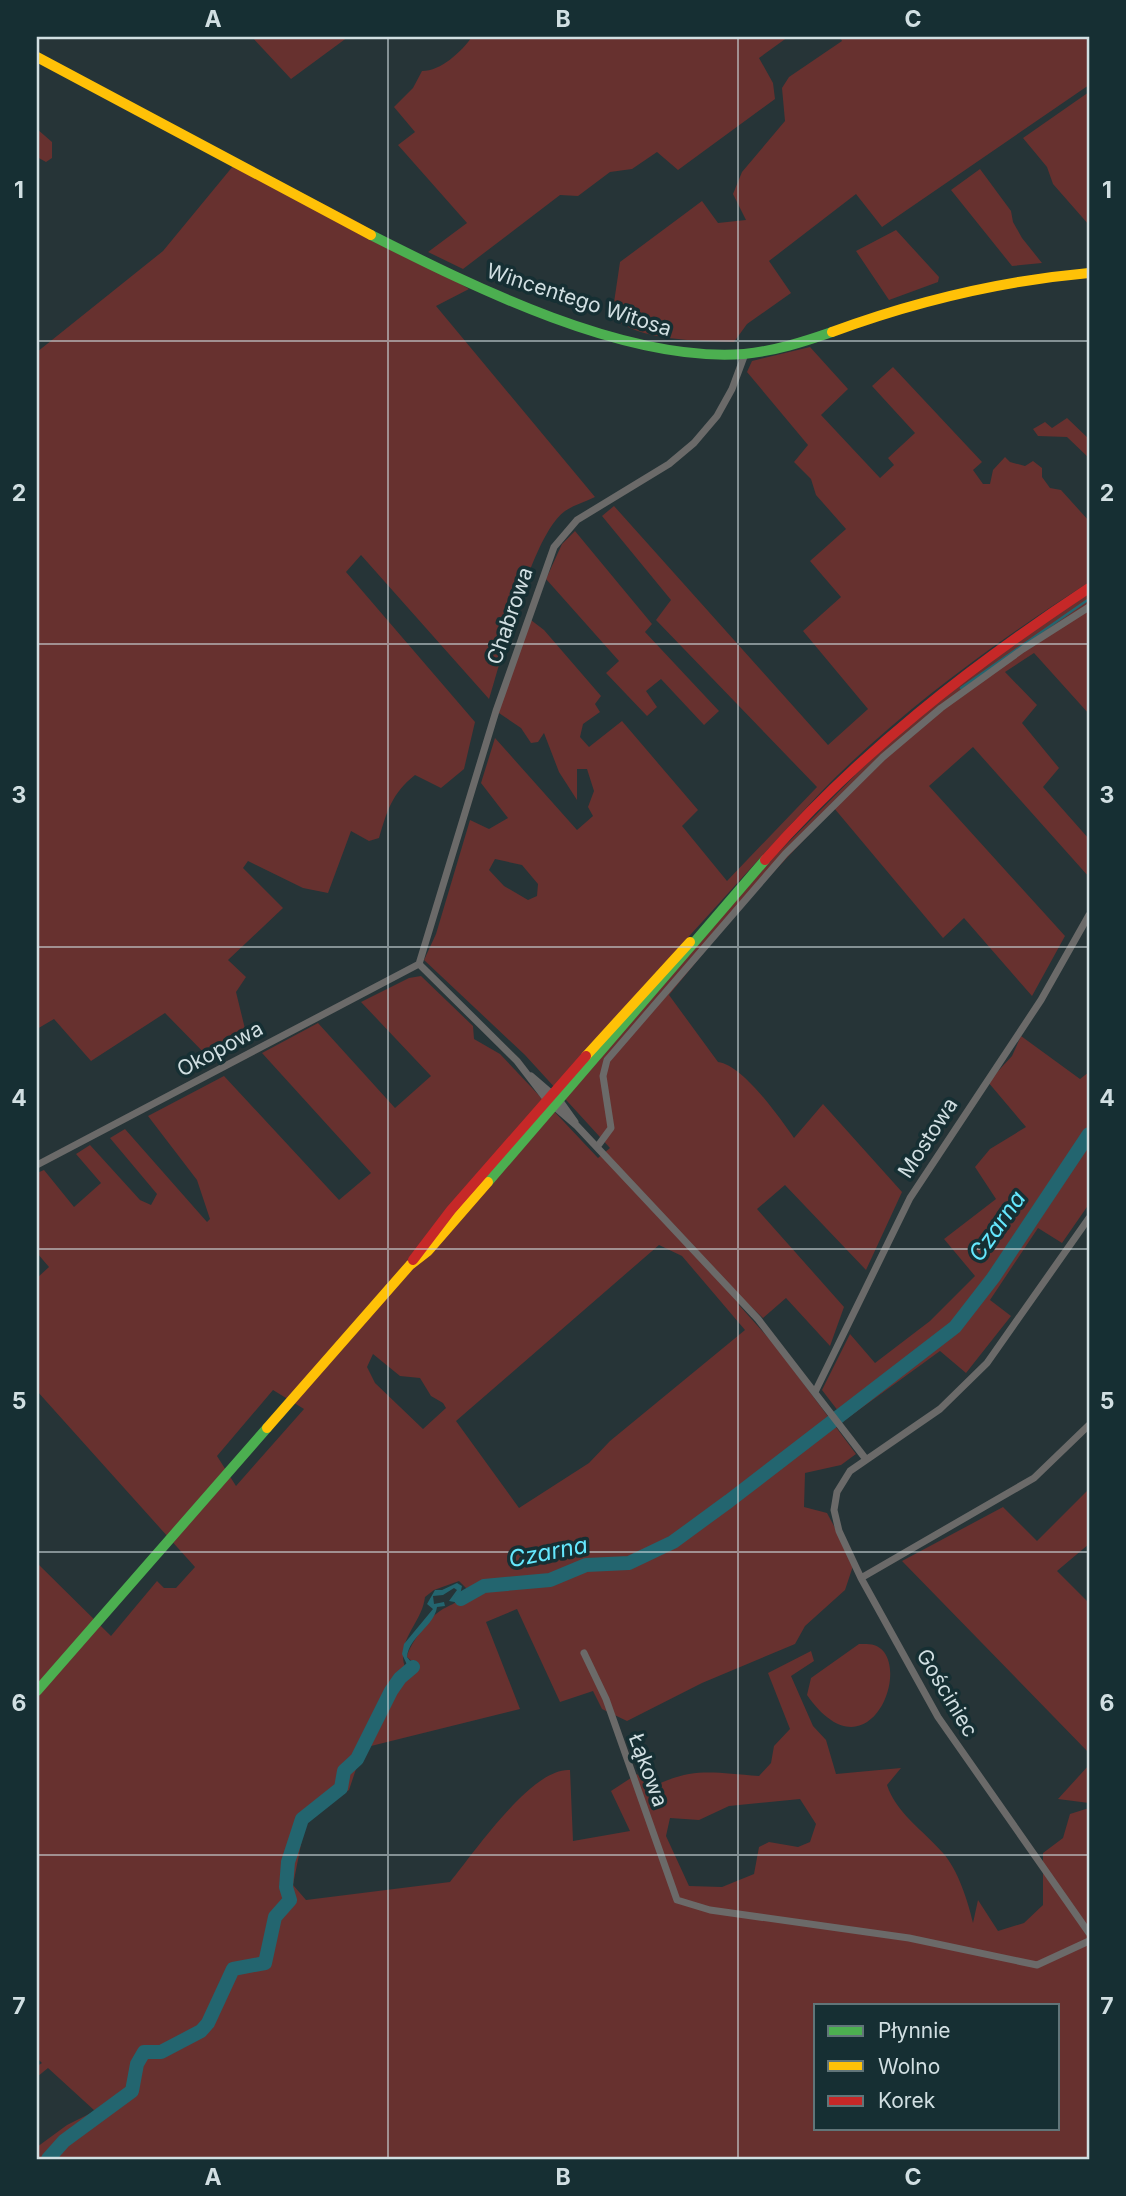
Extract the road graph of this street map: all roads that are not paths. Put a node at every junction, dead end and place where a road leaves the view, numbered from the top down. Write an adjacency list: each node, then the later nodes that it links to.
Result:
1 (37, 57): 3 (main road, Wincentego Witosa)
2 (1089, 272): 3 (main road, Wincentego Witosa)
3 (745, 354): 7 (street, Chabrowa)
4 (1089, 589): 8 (main road)
5 (1089, 607): 9 (street)
6 (1089, 915): 12 (street, Mostowa)
7 (419, 964): 8 (street); 10 (street, Okopowa)
8 (554, 1101): 9 (street); 17 (main road)
9 (597, 1147): 12 (street)
10 (37, 1164)
11 (1089, 1218): 14 (street, Gościniec)
12 (815, 1392): 14 (street)
13 (1089, 1425): 15 (street)
14 (864, 1458): 15 (street, Gościniec)
15 (861, 1578): 18 (street, Gościniec)
16 (584, 1653): 19 (street, Łąkowa)
17 (37, 1691)
18 (1089, 1933)
19 (1089, 1941)

